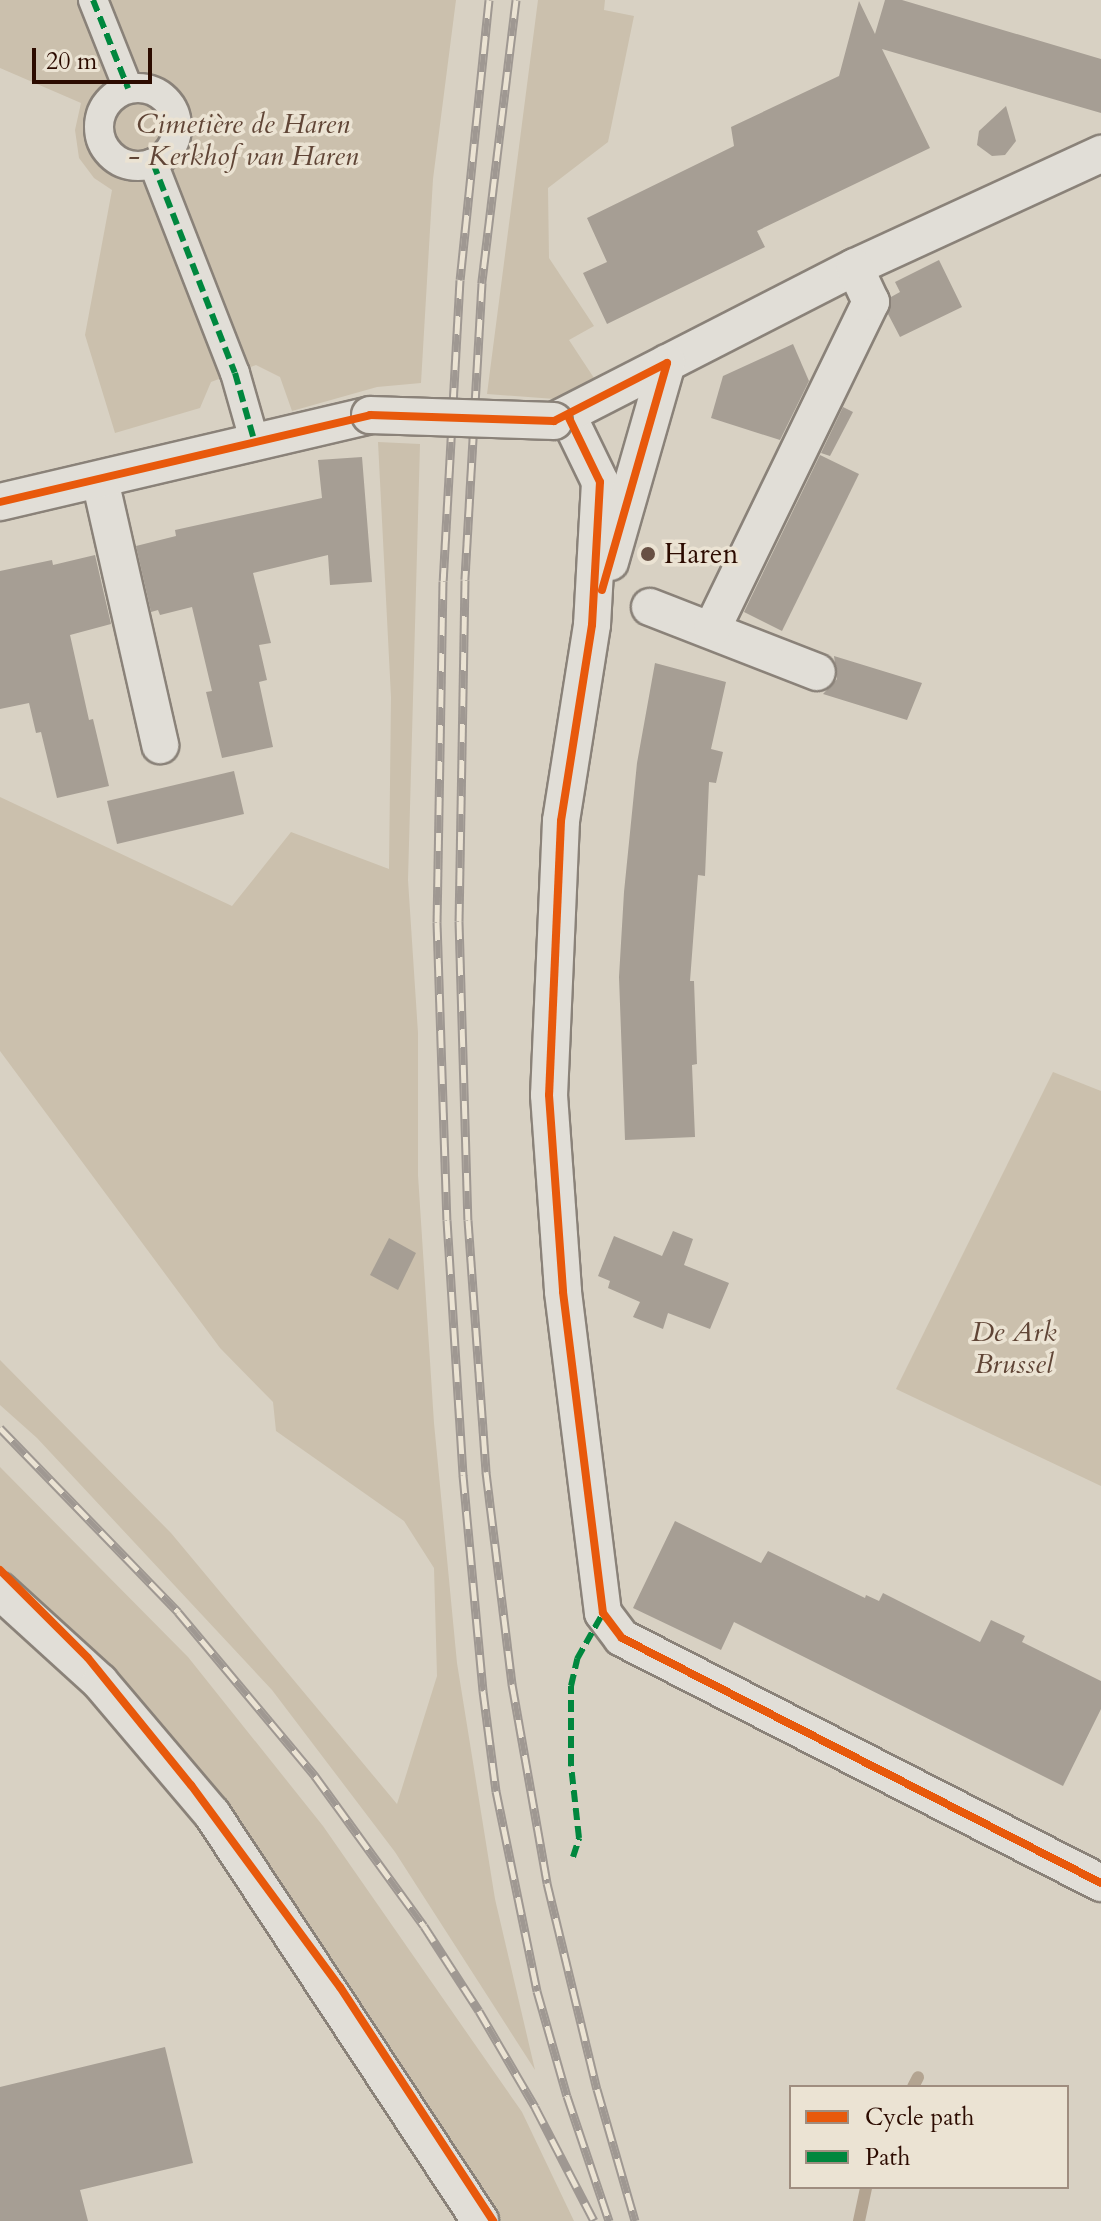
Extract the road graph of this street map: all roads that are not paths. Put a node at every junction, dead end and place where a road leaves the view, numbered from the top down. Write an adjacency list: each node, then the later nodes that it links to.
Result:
1 (93, 0): 2 (street)
2 (128, 88): 4 (street); 4 (street)
3 (1101, 154): 5 (street)
4 (153, 163): 8 (street)
5 (855, 267): 6 (street); 13 (street)
6 (667, 363): 7 (street); 12 (street)
7 (561, 418): 8 (street, bridge); 12 (street)
8 (255, 443): 9 (street)
9 (100, 480): 10 (street); 15 (street)
10 (0, 502)
11 (650, 607): 13 (street)
12 (592, 625): 17 (street)
13 (712, 629): 14 (street)
14 (817, 672)
15 (160, 745)
16 (0, 1591): 18 (street)
17 (1101, 1883)
18 (480, 2221)

